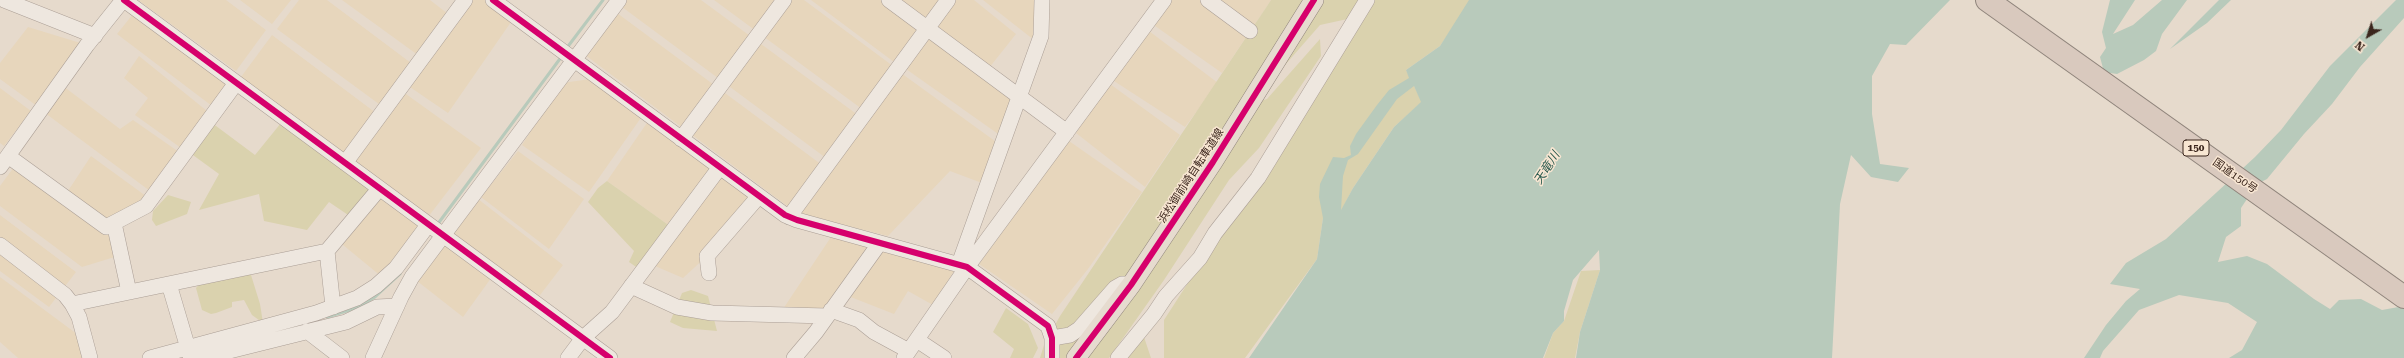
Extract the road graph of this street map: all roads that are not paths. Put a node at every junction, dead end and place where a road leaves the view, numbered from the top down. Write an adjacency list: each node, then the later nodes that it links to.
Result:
1 (4, 0): 17 (street)
2 (123, 0): 17 (street); 19 (street)
3 (465, 0): 24 (street)
4 (494, 0): 18 (street)
5 (619, 0): 18 (street)
6 (784, 0): 22 (street)
7 (889, 0): 15 (street)
8 (948, 0): 15 (street)
9 (1042, 0): 20 (street)
10 (1164, 0): 21 (street)
11 (1208, 0): 16 (street)
12 (1314, 0): 38 (main road, 浜松御前崎自転車道線)
13 (1367, 0): 62 (street)
14 (1987, 0): 41 (highway, 国道150号 / 150)
15 (928, 28): 20 (street); 28 (street)
16 (1250, 31)
17 (95, 36): 23 (street)
18 (573, 60): 22 (street); 31 (street)
19 (236, 83): 24 (street); 29 (street)
20 (1020, 97): 21 (street); 35 (street)
21 (1067, 132): 35 (street)
22 (681, 139): 25 (street)
23 (4, 161): 29 (street)
24 (344, 163): 26 (street)
25 (720, 167): 27 (street); 39 (street)
26 (379, 189): 30 (street); 34 (street)
27 (759, 196): 28 (street); 36 (street)
28 (789, 217): 32 (street)
29 (114, 222): 40 (street)
30 (428, 226): 31 (street); 44 (street)
31 (443, 237): 43 (street); 47 (street)
32 (879, 244): 35 (street); 45 (street)
33 (0, 245): 42 (street)
34 (328, 251): 37 (street); 44 (street)
35 (963, 265): 48 (street); 49 (street)
36 (709, 273)
37 (169, 284): 40 (street); 50 (street)
38 (1132, 284): 48 (street); 61 (main road, 浜松御前崎自転車道線)
39 (631, 286): 45 (street); 47 (street)
40 (129, 292): 42 (street)
41 (2404, 296)
42 (72, 304): 51 (street)
43 (397, 306): 46 (street); 55 (street)
44 (333, 307): 50 (street)
45 (829, 313): 49 (street); 58 (street)
46 (307, 331): 53 (street); 54 (street)
47 (583, 338): 56 (street); 57 (street)
48 (1052, 338): 60 (street)
49 (910, 350): 59 (street)
50 (189, 352): 52 (street)
51 (90, 358)
52 (150, 358)
53 (201, 358)
54 (342, 358)
55 (373, 358)
56 (568, 358)
57 (610, 358)
58 (794, 358)
59 (944, 358)
60 (1052, 358)
61 (1076, 358)
62 (1118, 358)

